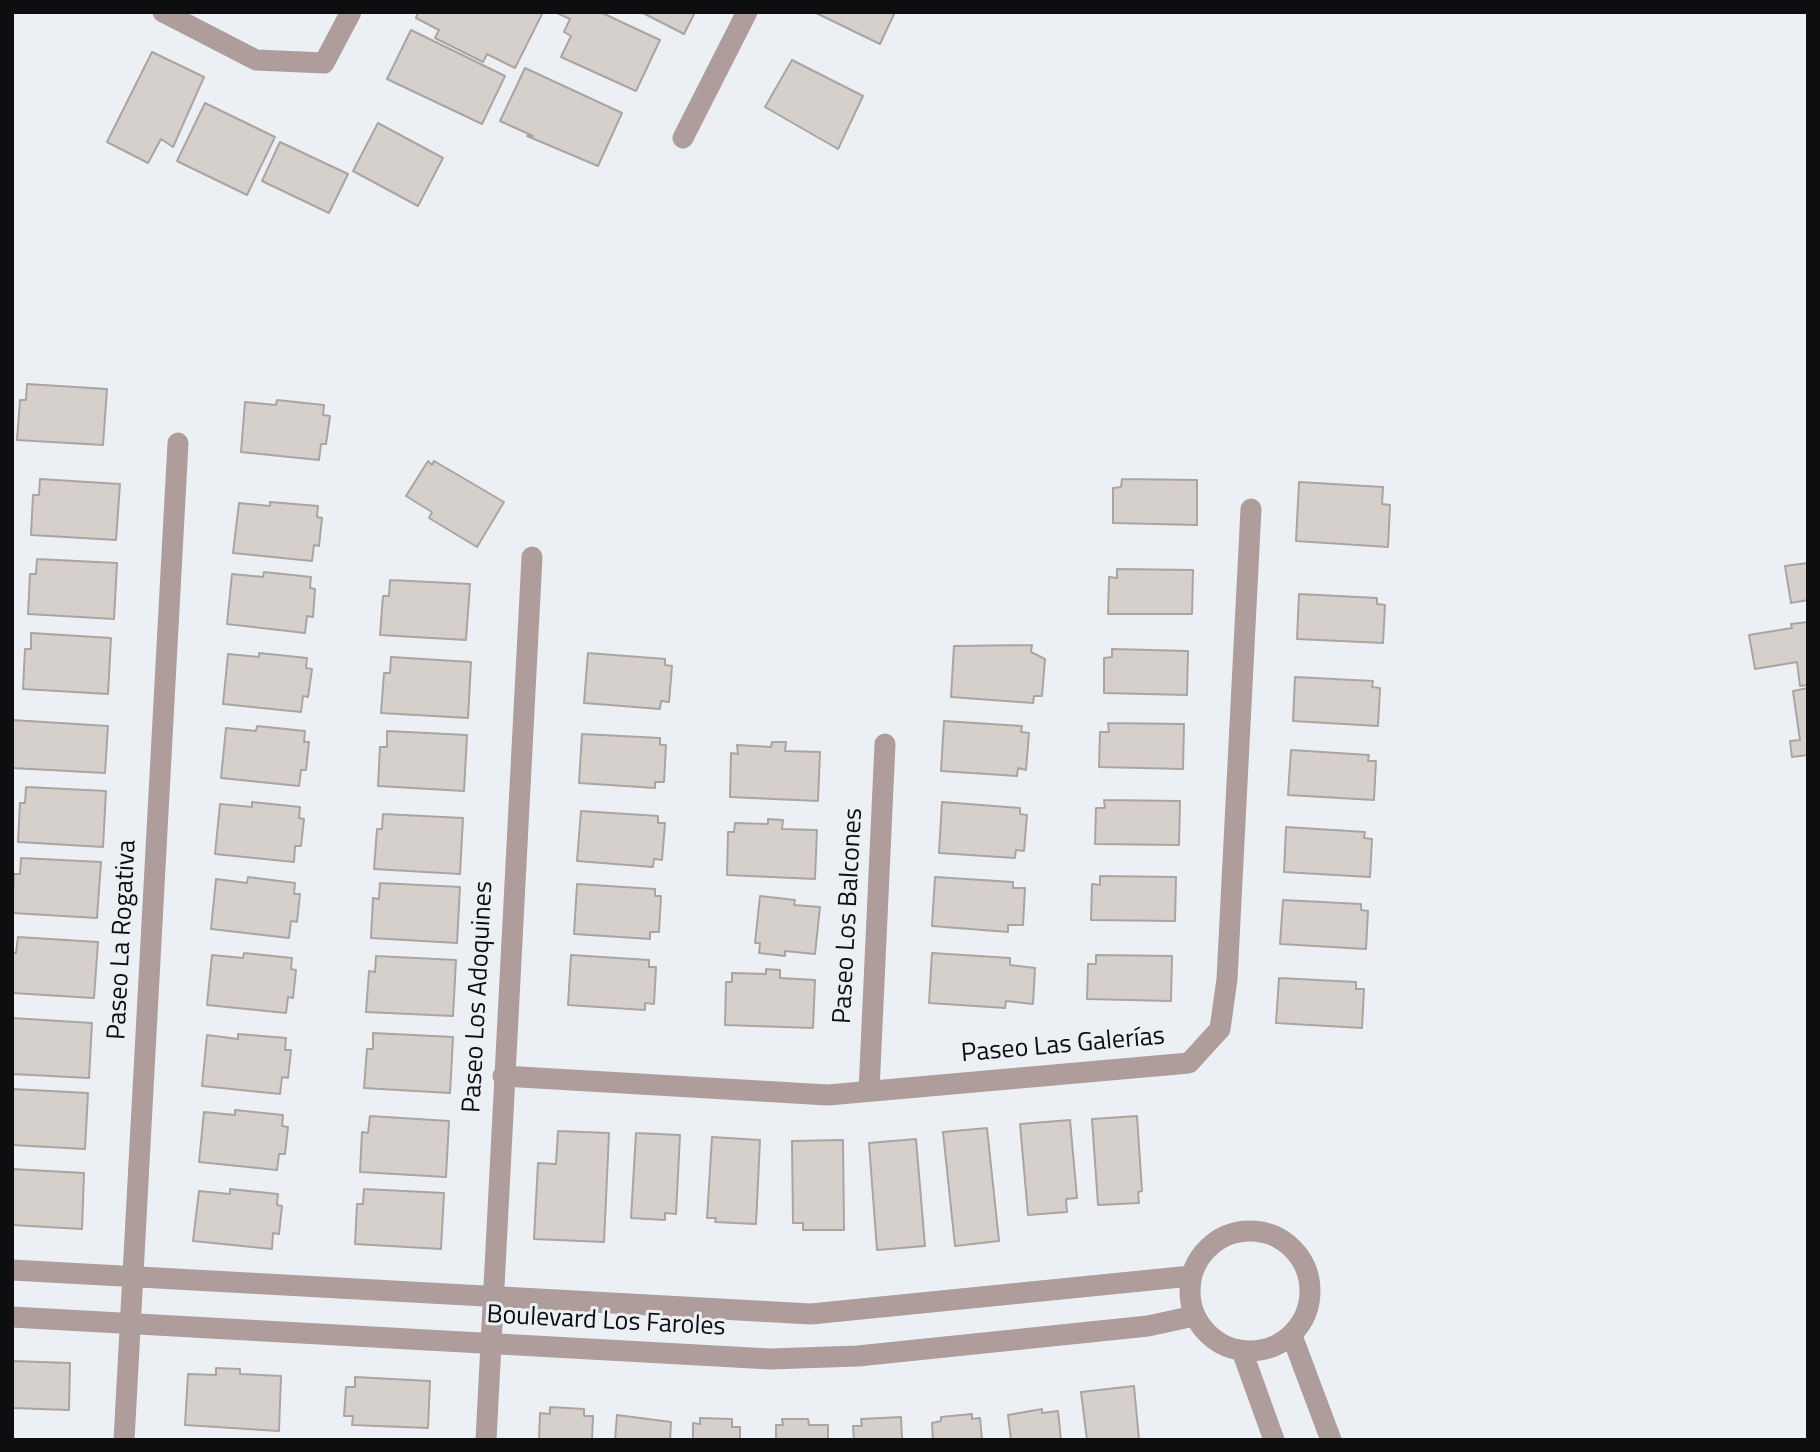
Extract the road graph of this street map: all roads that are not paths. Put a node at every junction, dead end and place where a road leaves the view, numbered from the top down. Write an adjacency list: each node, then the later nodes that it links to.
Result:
1 (163, 12): 2 (street)
2 (351, 12)
3 (747, 12): 4 (street)
4 (683, 138)
5 (177, 443): 12 (street, Paseo La Rogativa)
6 (1251, 509): 10 (street, Paseo Las Galerías)
7 (531, 557): 9 (street, Paseo Los Adoquines)
8 (885, 744): 10 (street, Paseo Los Balcones)
9 (503, 1076): 10 (street, Paseo Las Galerías); 14 (street, Paseo Los Adoquines)
10 (869, 1091)
11 (12, 1270): 12 (street, Boulevard Los Faroles)
12 (134, 1276): 14 (street, Boulevard Los Faroles); 17 (street, Paseo La Rogativa)
13 (1191, 1276): 14 (street, Boulevard Los Faroles); 15 (street); 18 (street)
14 (491, 1297): 19 (street, Paseo Los Adoquines)
15 (1194, 1316): 19 (street, Boulevard Los Faroles); 20 (street)
16 (12, 1317): 17 (street, Boulevard Los Faroles)
17 (129, 1324): 19 (street, Boulevard Los Faroles); 21 (street, Paseo La Rogativa)
18 (1292, 1336): 20 (street); 24 (street)
19 (491, 1344): 22 (street, Paseo Los Adoquines)
20 (1242, 1351): 23 (street)
21 (124, 1440)
22 (486, 1440)
23 (1274, 1440)
24 (1331, 1440)

